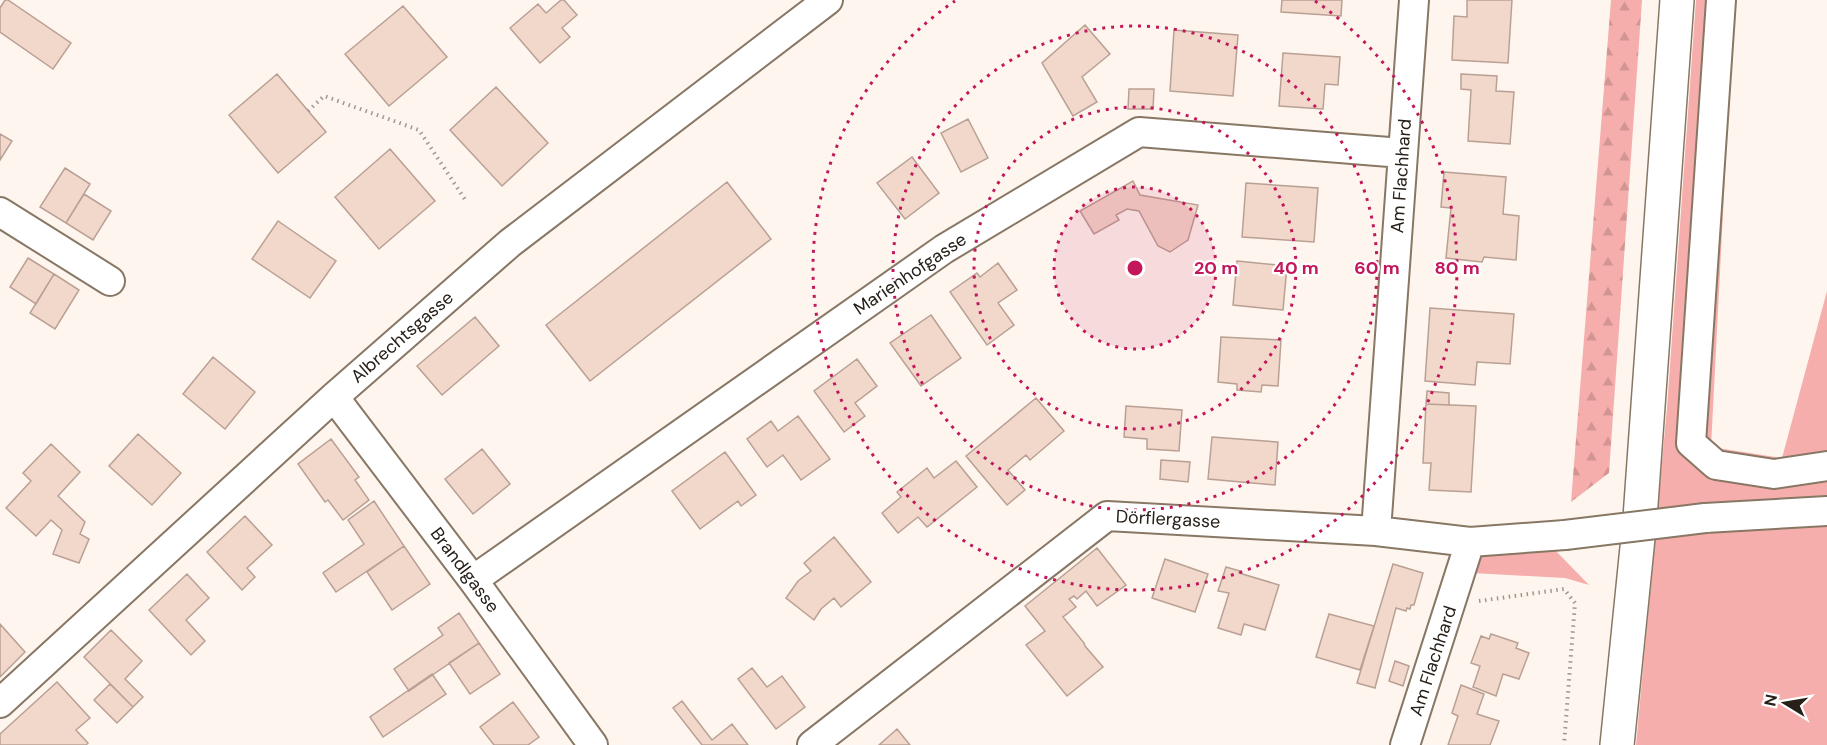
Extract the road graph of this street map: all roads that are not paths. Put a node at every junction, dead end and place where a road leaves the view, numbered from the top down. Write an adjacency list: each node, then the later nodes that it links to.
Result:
1 (828, 0): 8 (street, Albrechtsgasse)
2 (1414, 0): 5 (street, Am Flachhard)
3 (1677, 0): 18 (main road)
4 (1721, 0): 9 (street)
5 (1402, 153): 11 (street, Am Flachhard); 13 (street, Marienhofgasse)
6 (0, 212): 7 (street)
7 (110, 281)
8 (334, 397): 13 (street, Brandlgasse); 14 (street, Albrechtsgasse)
9 (1827, 466)
10 (1827, 511): 12 (street, Dörflergasse, bridge)
11 (1376, 531): 12 (street, Dörflergasse); 16 (street, Dörflergasse)
12 (1470, 542): 17 (street, Am Flachhard)
13 (473, 580): 15 (street, Brandlgasse)
14 (0, 703)
15 (593, 745)
16 (812, 745)
17 (1406, 745)
18 (1617, 745)

